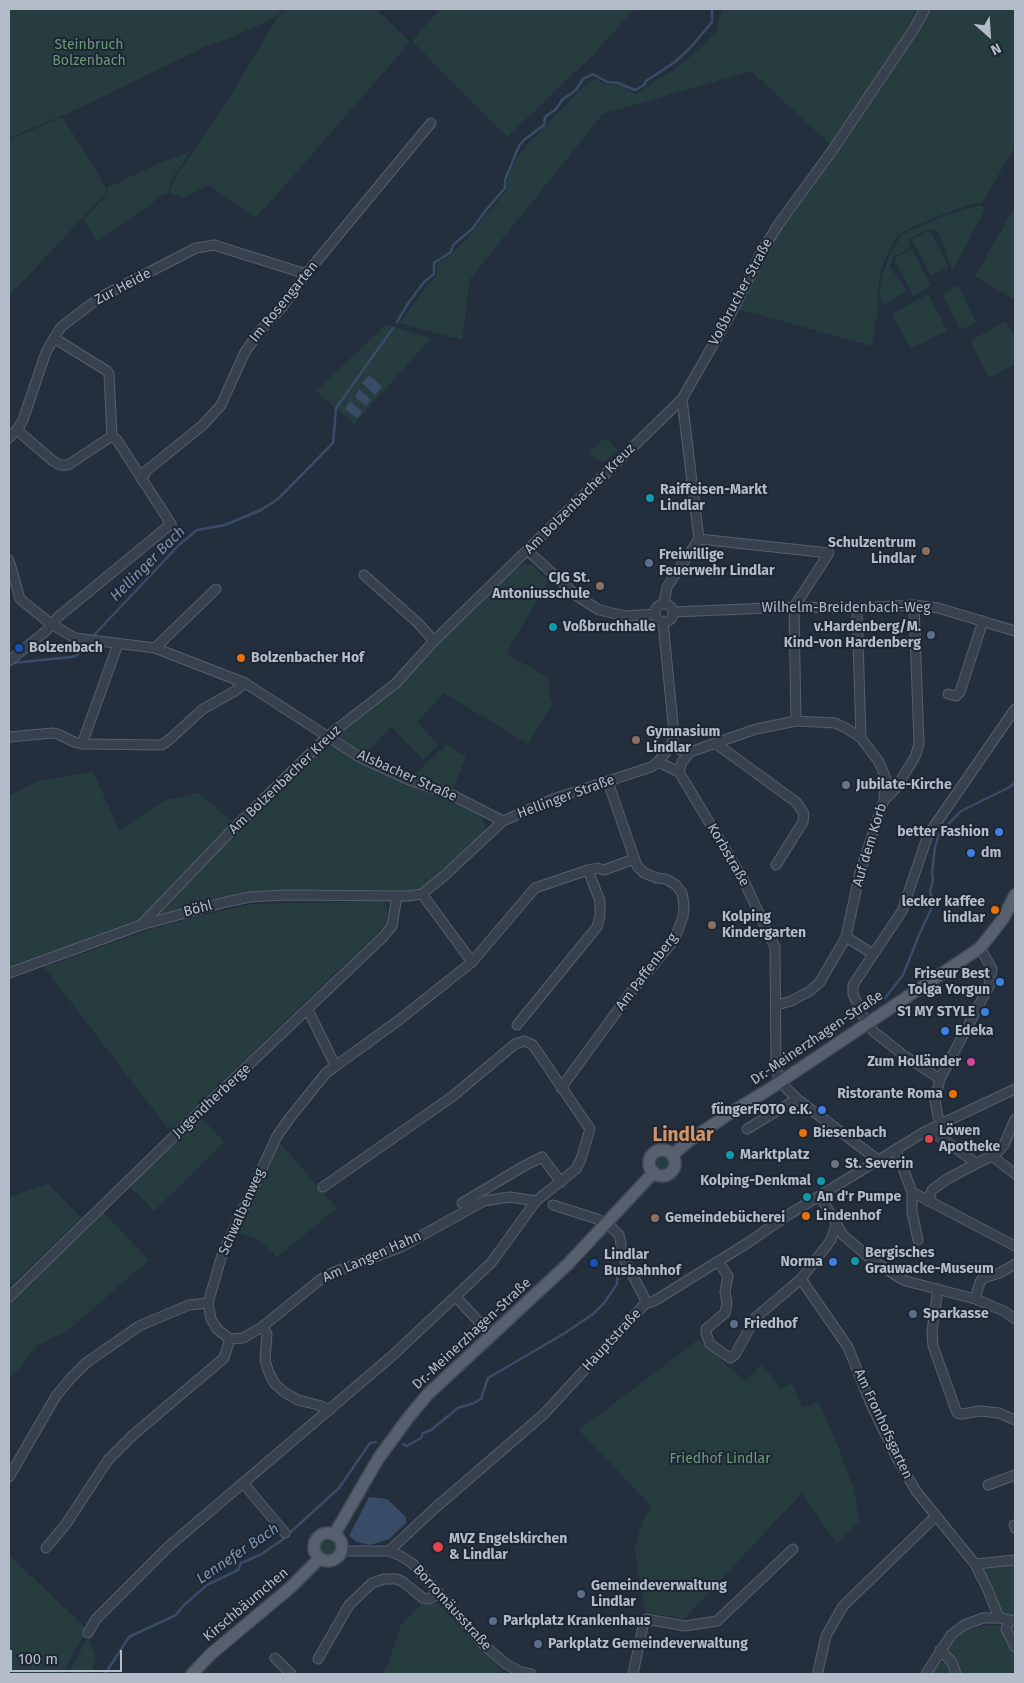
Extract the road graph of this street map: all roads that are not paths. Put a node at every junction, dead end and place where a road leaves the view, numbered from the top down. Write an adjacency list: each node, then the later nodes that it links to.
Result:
1 (925, 9): 5 (street, Voßbrucher Straße)
2 (431, 122): 3 (street, Im Rosengarten)
3 (306, 274): 4 (street, Zur Heide); 9 (street, Im Rosengarten)
4 (54, 338): 6 (street, Zur Heide); 7 (street)
5 (682, 399): 10 (street); 11 (street, Am Bolzenbacher Kreuz)
6 (17, 430): 7 (street); 8 (street, Zur Heide)
7 (112, 436): 9 (street)
8 (9, 438)
9 (142, 480): 23 (street)
10 (699, 539): 15 (street); 17 (street)
11 (528, 551): 20 (street); 25 (street, Am Bolzenbacher Kreuz)
12 (9, 560): 23 (street, Alsbacher Straße)
13 (364, 575): 25 (street)
14 (216, 589): 27 (street)
15 (664, 604): 19 (street); 20 (street)
16 (914, 605): 18 (street, Wilhelm-Breidenbach-Weg); 21 (street, Wilhelm-Breidenbach-Weg); 43 (street)
17 (794, 607): 18 (street, Wilhelm-Breidenbach-Weg); 19 (street, Wilhelm-Breidenbach-Weg); 32 (street)
18 (856, 608): 35 (street)
19 (673, 612): 22 (street)
20 (654, 614): 22 (street)
21 (983, 621): 24 (street, Wilhelm-Breidenbach-Weg); 30 (street)
22 (663, 622): 38 (street)
23 (51, 624): 26 (street, Alsbacher Straße); 28 (street)
24 (1015, 631)
25 (434, 641): 33 (street, Am Bolzenbacher Kreuz)
26 (118, 644): 27 (street, Alsbacher Straße); 37 (street)
27 (155, 648): 29 (street, Alsbacher Straße)
28 (9, 661)
29 (245, 683): 33 (street, Alsbacher Straße); 37 (street)
30 (948, 694)
31 (1015, 709): 54 (street)
32 (796, 721): 35 (street, Auf dem Korb); 36 (street, Auf dem Korb)
33 (328, 736): 44 (street, Alsbacher Straße); 51 (street, Am Bolzenbacher Kreuz)
34 (9, 737): 37 (street)
35 (861, 738): 43 (street, Auf dem Korb)
36 (714, 743): 39 (street, Auf dem Korb); 46 (street)
37 (82, 744)
38 (669, 748): 39 (street); 40 (street, Hellinger Straße)
39 (690, 752): 41 (street)
40 (658, 762): 41 (street); 42 (street, Hellinger Straße)
41 (679, 772): 57 (street, Korbstraße)
42 (608, 782): 44 (street, Hellinger Straße); 45 (street, Am Paffenberg)
43 (884, 800): 52 (street, Auf dem Korb)
44 (503, 821): 48 (street, Hellinger Straße)
45 (634, 859): 47 (street, Schwalbenweg); 64 (street, Am Paffenberg)
46 (776, 864)
47 (588, 870): 55 (street, Schwalbenweg); 60 (street)
48 (422, 894): 50 (street); 55 (street)
49 (1015, 894): 53 (main road, Dr.-Meinerzhagen-Straße)
50 (397, 896): 51 (street, Böhl); 58 (street, Jugendherberge)
51 (141, 925): 56 (street, Böhl)
52 (846, 937): 54 (street); 57 (street, Auf dem Korb)
53 (980, 948): 59 (main road, Dr.-Meinerzhagen-Straße); 62 (street)
54 (873, 954): 59 (street)
55 (472, 962): 61 (street, Schwalbenweg)
56 (9, 973)
57 (777, 1005): 63 (street, Korbstraße)
58 (308, 1010): 61 (street); 96 (street, Jugendherberge)
59 (867, 1023): 62 (street); 63 (main road, Dr.-Meinerzhagen-Straße)
60 (516, 1025)
61 (335, 1065): 99 (street, Schwalbenweg)
62 (940, 1079): 68 (street)
63 (780, 1082): 66 (street); 72 (main road, Dr.-Meinerzhagen-Straße)
64 (561, 1088): 78 (street); 79 (street)
65 (1015, 1089): 68 (street, Hauptstraße)
66 (797, 1099): 70 (street); 74 (street)
67 (1015, 1119): 73 (street)
68 (942, 1124): 69 (street, Hauptstraße)
69 (933, 1128): 71 (street, Hauptstraße); 75 (street)
70 (747, 1129)
71 (896, 1150): 74 (street, Hauptstraße); 80 (street)
72 (672, 1155): 76 (main road); 76 (main road)
73 (992, 1156): 75 (street); 77 (street)
74 (878, 1160): 81 (street, Hauptstraße)
75 (976, 1163): 83 (street)
76 (654, 1172): 86 (main road, Dr.-Meinerzhagen-Straße)
77 (1015, 1174)
78 (561, 1182): 82 (street); 84 (street)
79 (323, 1188)
80 (912, 1192): 83 (street); 90 (street)
81 (820, 1196): 87 (street); 92 (street, Hauptstraße)
82 (536, 1201): 97 (street); 102 (street, Am Langen Hahn)
83 (928, 1201): 91 (street)
84 (462, 1203)
85 (553, 1206): 86 (street)
86 (607, 1223): 100 (street); 103 (main road, Dr.-Meinerzhagen-Straße)
87 (836, 1225): 88 (street); 89 (street)
88 (844, 1235): 89 (street); 95 (street)
89 (831, 1240): 94 (street)
90 (918, 1240)
91 (1015, 1246)
92 (718, 1261): 94 (street); 100 (street, Hauptstraße)
93 (1015, 1264): 98 (street)
94 (801, 1279): 111 (street, Am Fronhofsgarten)
95 (938, 1289): 98 (street); 106 (street)
96 (9, 1297)
97 (456, 1297): 103 (street); 105 (street)
98 (975, 1299): 101 (street)
99 (208, 1303): 104 (street); 108 (street)
100 (645, 1304): 117 (street, Hauptstraße)
101 (1015, 1319)
102 (262, 1327): 104 (street); 105 (street)
103 (492, 1336): 113 (main road, Dr.-Meinerzhagen-Straße)
104 (230, 1339): 114 (street)
105 (330, 1410): 109 (street)
106 (1015, 1420)
107 (1015, 1474): 110 (street)
108 (9, 1477)
109 (243, 1483): 112 (street); 124 (street)
110 (988, 1485)
111 (936, 1516): 120 (street, Am Fronhofsgarten); 129 (street)
112 (285, 1533)
113 (334, 1535): 116 (main road); 118 (main road)
114 (46, 1548)
115 (794, 1548): 133 (street)
116 (341, 1551): 117 (street, Borromäusstraße); 118 (main road)
117 (389, 1551): 121 (street, Borromäusstraße)
118 (319, 1559): 130 (main road, Kirschbäumchen)
119 (1015, 1560): 120 (street)
120 (975, 1564): 122 (street, Am Fronhofsgarten)
121 (438, 1594): 128 (street); 132 (street, Borromäusstraße)
122 (998, 1618): 123 (street); 126 (street)
123 (1012, 1621): 125 (street)
124 (88, 1633)
125 (1015, 1647)
126 (940, 1650): 134 (street); 135 (street)
127 (275, 1658): 131 (street)
128 (318, 1659)
129 (818, 1671)
130 (192, 1674)
131 (291, 1674)
132 (531, 1674)
133 (633, 1674)
134 (926, 1674)
135 (956, 1674)

